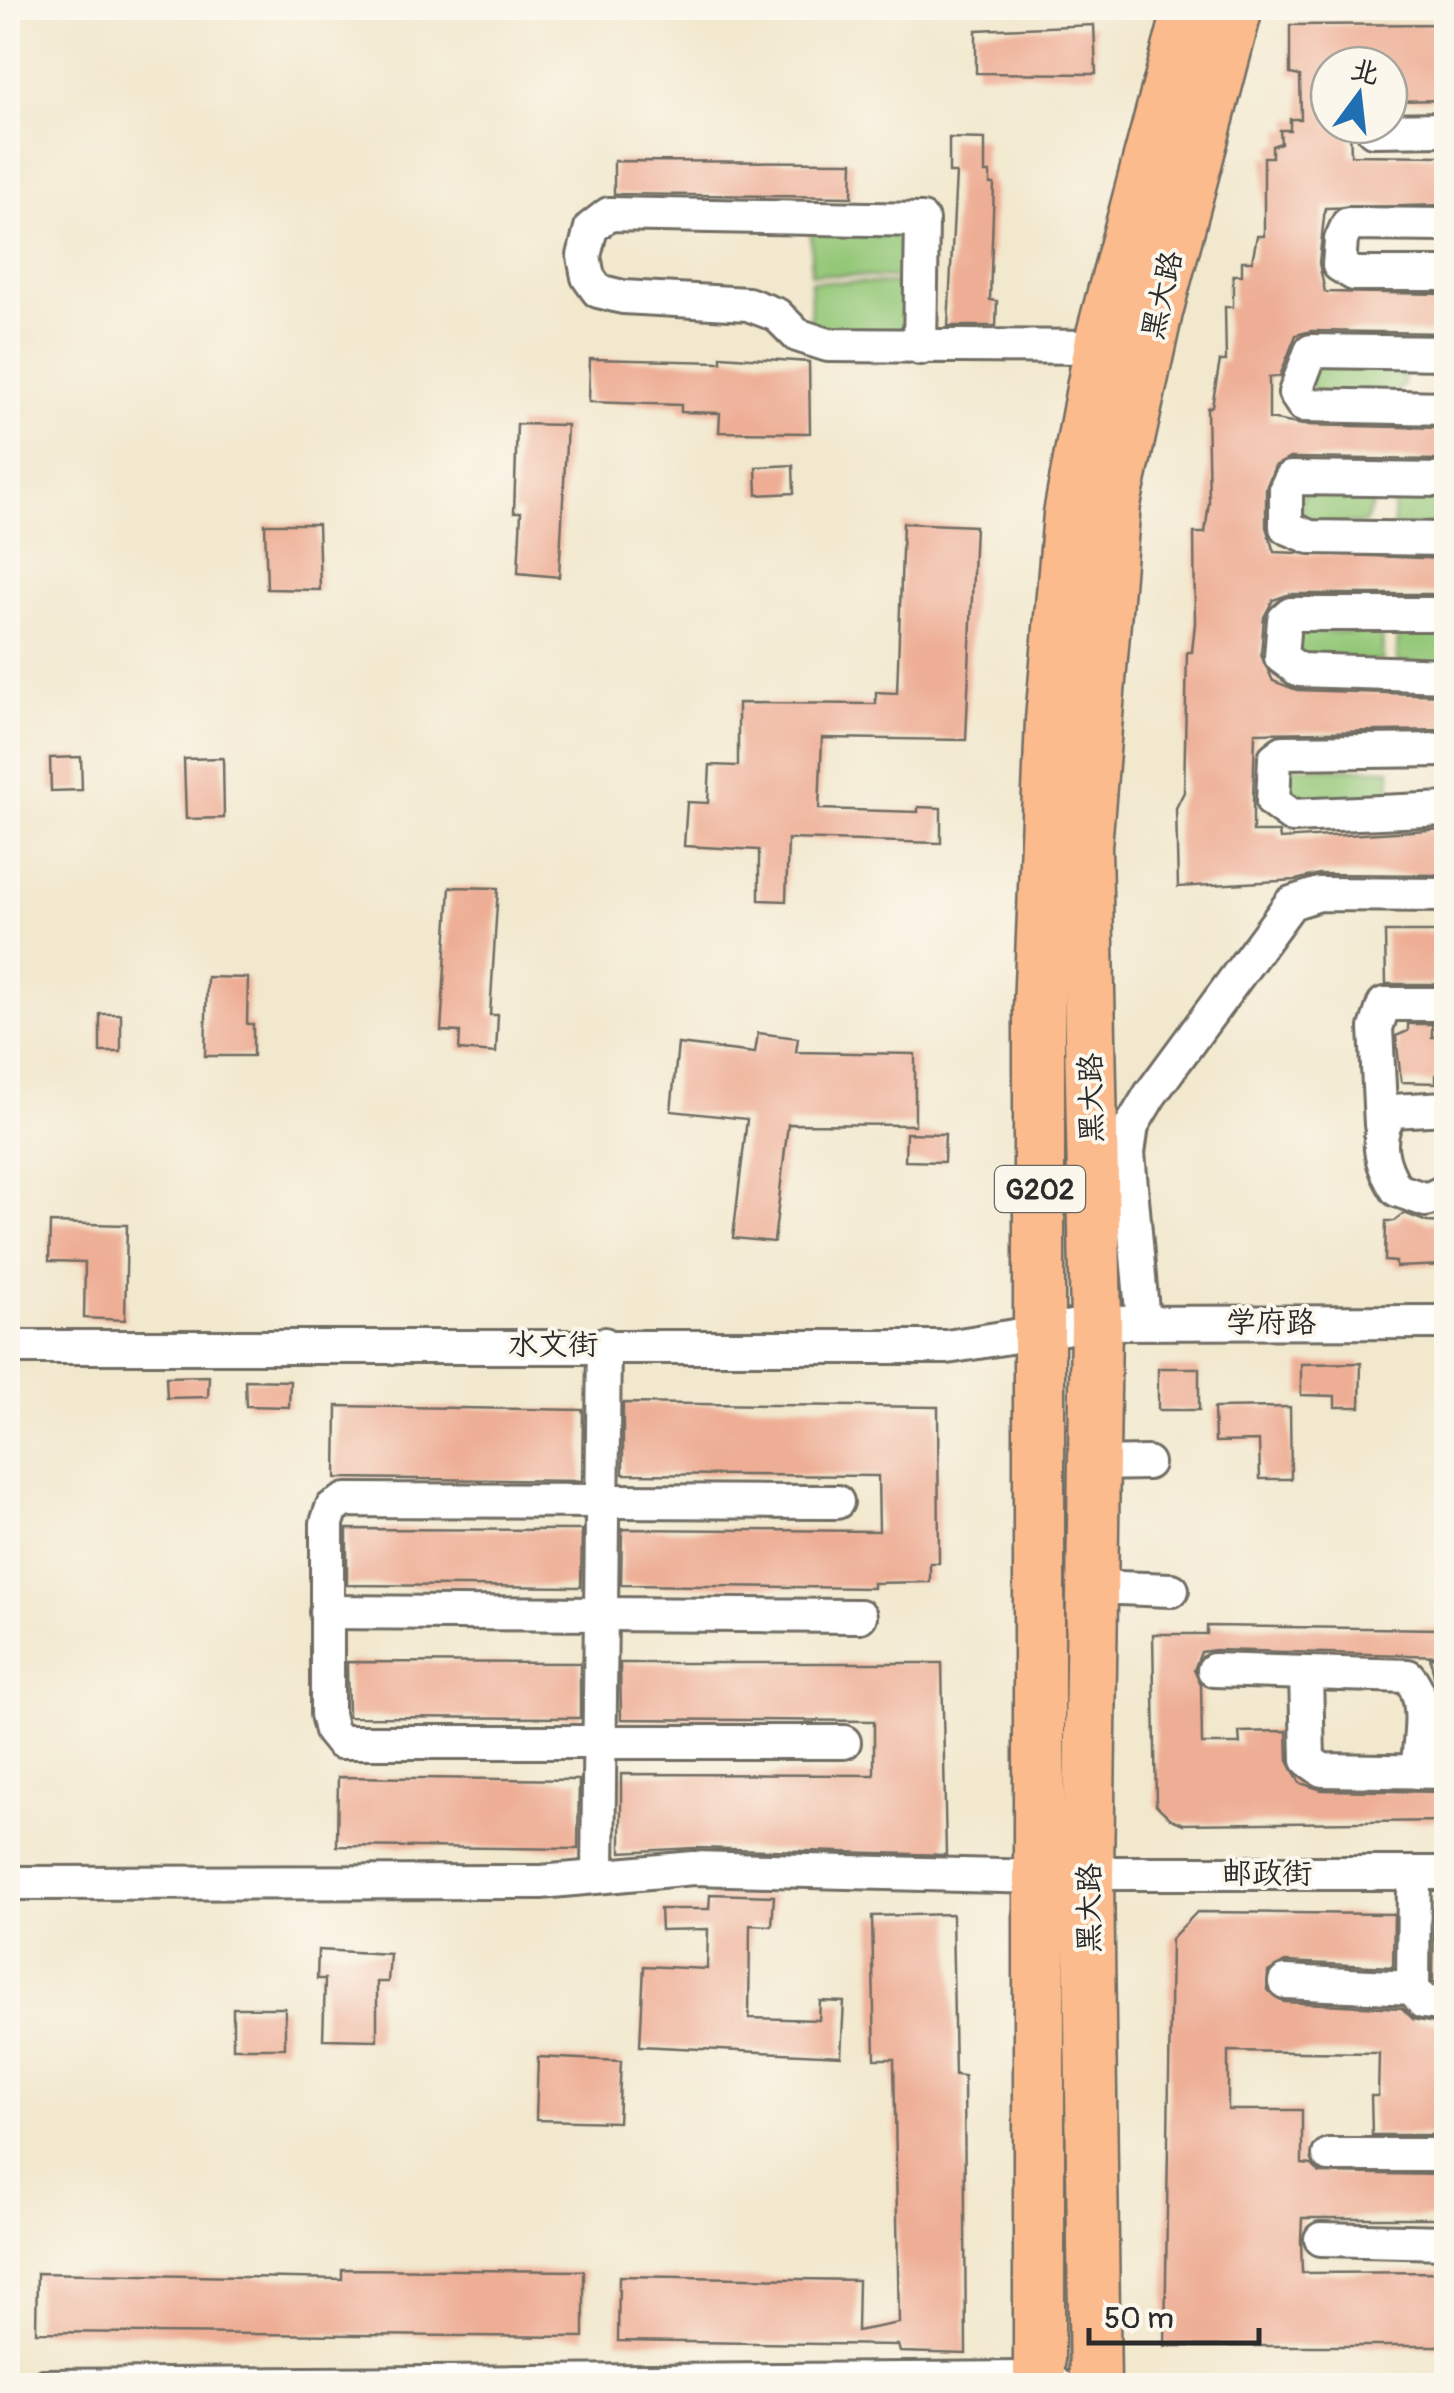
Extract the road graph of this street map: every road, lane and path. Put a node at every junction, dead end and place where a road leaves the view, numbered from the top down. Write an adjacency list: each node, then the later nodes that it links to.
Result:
1 (1189, 8): 8 (highway, 黑大路 / G202)
2 (1238, 8): 22 (highway, 黑大路 / G202)
3 (1446, 129): 4 (street)
4 (1409, 130)
5 (1446, 225): 6 (street)
6 (1446, 274)
7 (920, 348): 7 (street); 8 (street)
8 (1099, 348): 24 (highway, 黑大路 / G202)
9 (1446, 353): 10 (street)
10 (1446, 408)
11 (1446, 480): 12 (street)
12 (1446, 539)
13 (1446, 614): 14 (street)
14 (1446, 675)
15 (1446, 750): 16 (street)
16 (1446, 809)
17 (1446, 895): 22 (street)
18 (1446, 1004): 20 (street)
19 (1446, 1108): 20 (street)
20 (1381, 1126): 21 (street)
21 (1446, 1192)
22 (1120, 1322): 23 (street, 学府路); 24 (street, 水文街); 28 (highway, 黑大路 / G202)
23 (1446, 1322)
24 (1040, 1334): 25 (street, 水文街); 45 (highway, 黑大路 / G202)
25 (604, 1344): 26 (street, 水文街); 30 (street)
26 (8, 1347)
27 (1147, 1463): 28 (street)
28 (1094, 1464): 31 (highway, 黑大路 / G202)
29 (837, 1502): 30 (street)
30 (604, 1504): 33 (street); 34 (street)
31 (1092, 1587): 32 (street); 44 (highway, 黑大路 / G202)
32 (1172, 1590)
33 (326, 1612): 34 (street); 39 (street)
34 (603, 1612): 35 (street); 39 (street)
35 (860, 1616)
36 (1214, 1670): 37 (street)
37 (1306, 1674): 38 (street); 41 (street)
38 (1434, 1703): 41 (street)
39 (600, 1742): 40 (street); 42 (street)
40 (844, 1742)
41 (1432, 1772)
42 (598, 1873): 45 (street); 46 (street)
43 (1430, 1873): 44 (street, 邮政街); 48 (street)
44 (1088, 1874): 58 (highway, 黑大路 / G202)
45 (1038, 1877): 55 (highway, 黑大路 / G202)
46 (8, 1883)
47 (1285, 1982): 48 (street)
48 (1413, 1988): 49 (street)
49 (1446, 2005)
50 (1328, 2155): 51 (street)
51 (1446, 2156)
52 (1321, 2238): 53 (street)
53 (1446, 2242)
54 (893, 2382): 55 (street); 56 (street)
55 (1045, 2383)
56 (553, 2384): 57 (street)
57 (43, 2386)
58 (1096, 2386)

